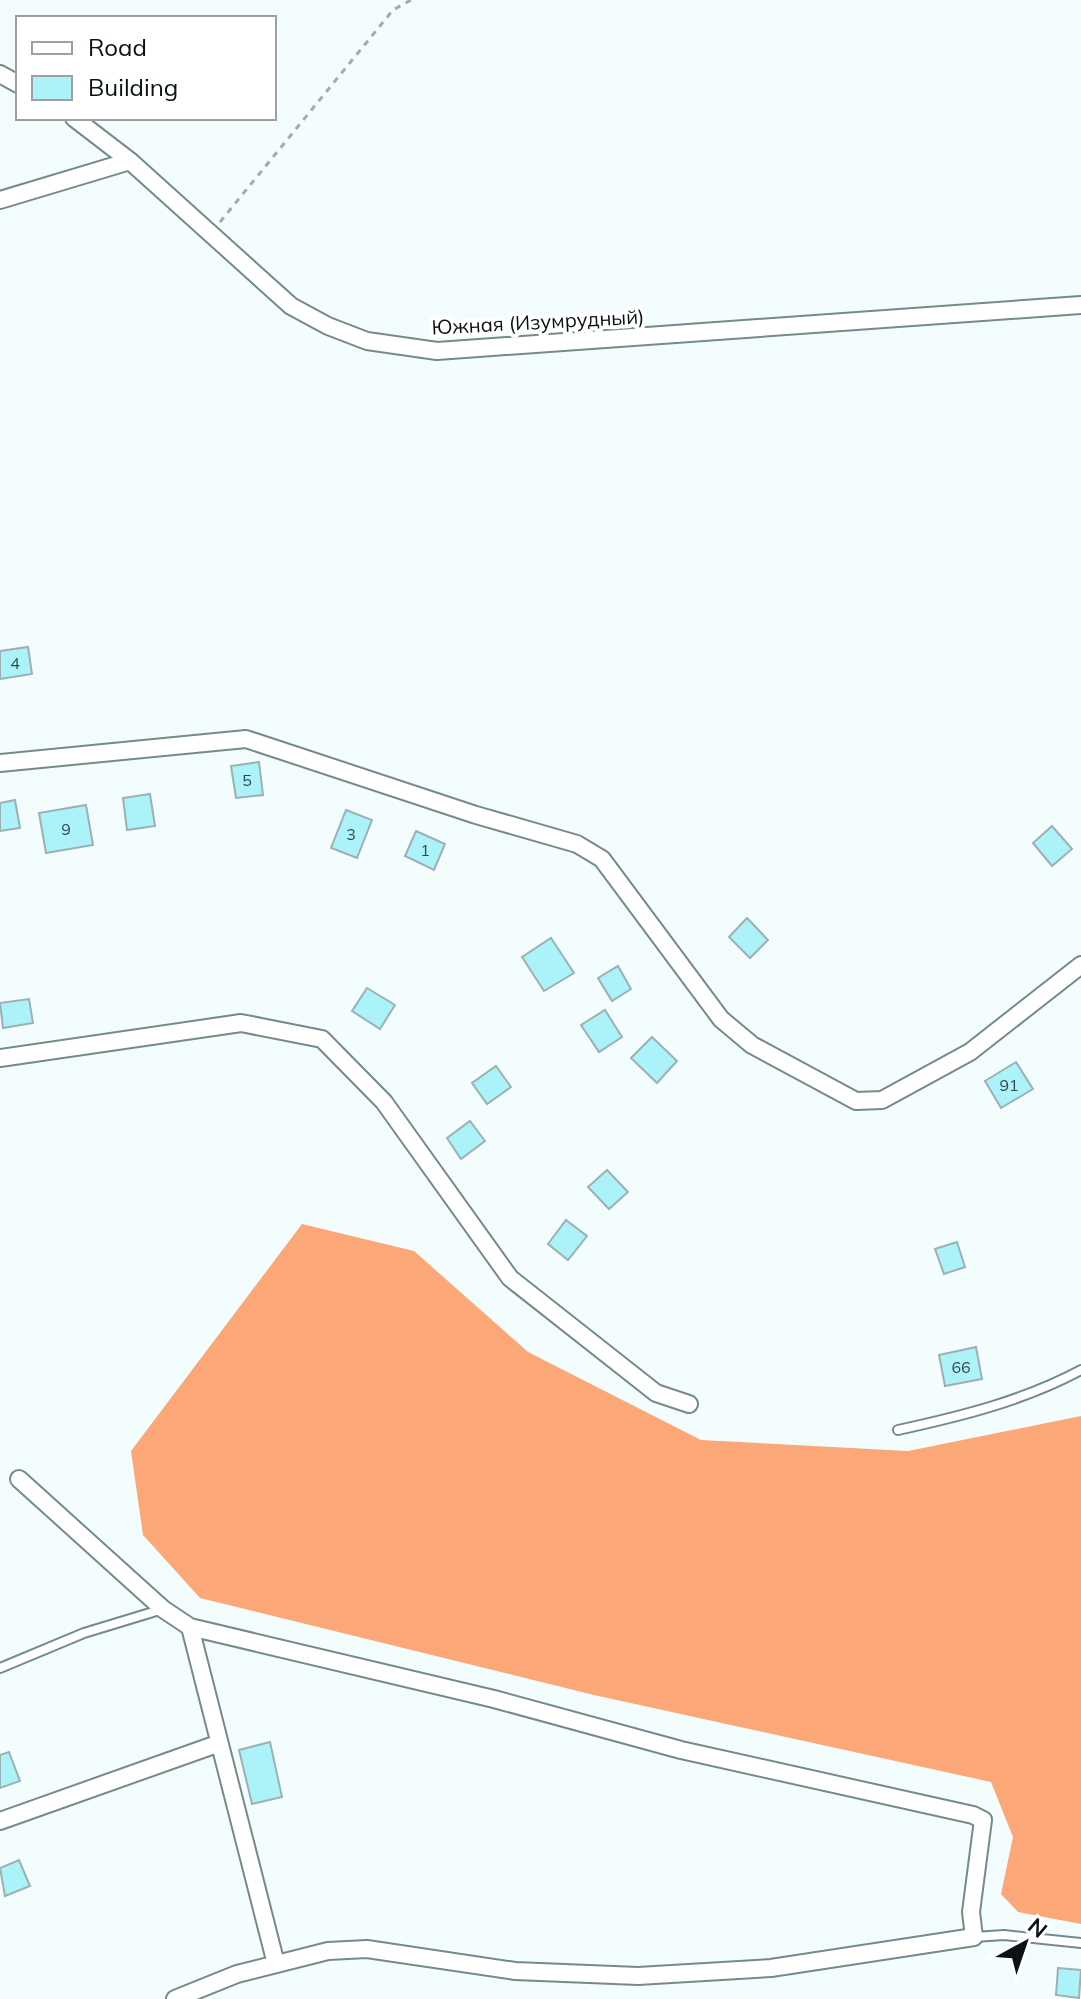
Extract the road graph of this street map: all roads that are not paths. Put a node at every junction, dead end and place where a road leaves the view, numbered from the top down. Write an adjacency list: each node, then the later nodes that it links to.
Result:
1 (77, 120): 2 (street, Южная (Изумрудный))
2 (130, 161): 3 (street); 4 (street, Южная (Изумрудный))
3 (0, 200)
4 (1081, 305)
5 (0, 763): 6 (street)
6 (1081, 965)
7 (0, 1058): 9 (street)
8 (1081, 1370): 10 (lane)
9 (689, 1404)
10 (898, 1430)
11 (19, 1479): 12 (street)
12 (163, 1609): 13 (street); 14 (lane)
13 (190, 1627): 15 (street); 17 (street)
14 (0, 1668)
15 (217, 1744): 16 (street); 19 (street)
16 (0, 1821)
17 (974, 1937): 18 (lane); 19 (street)
18 (1081, 1943)
19 (276, 1964): 20 (street)
20 (175, 1999)

